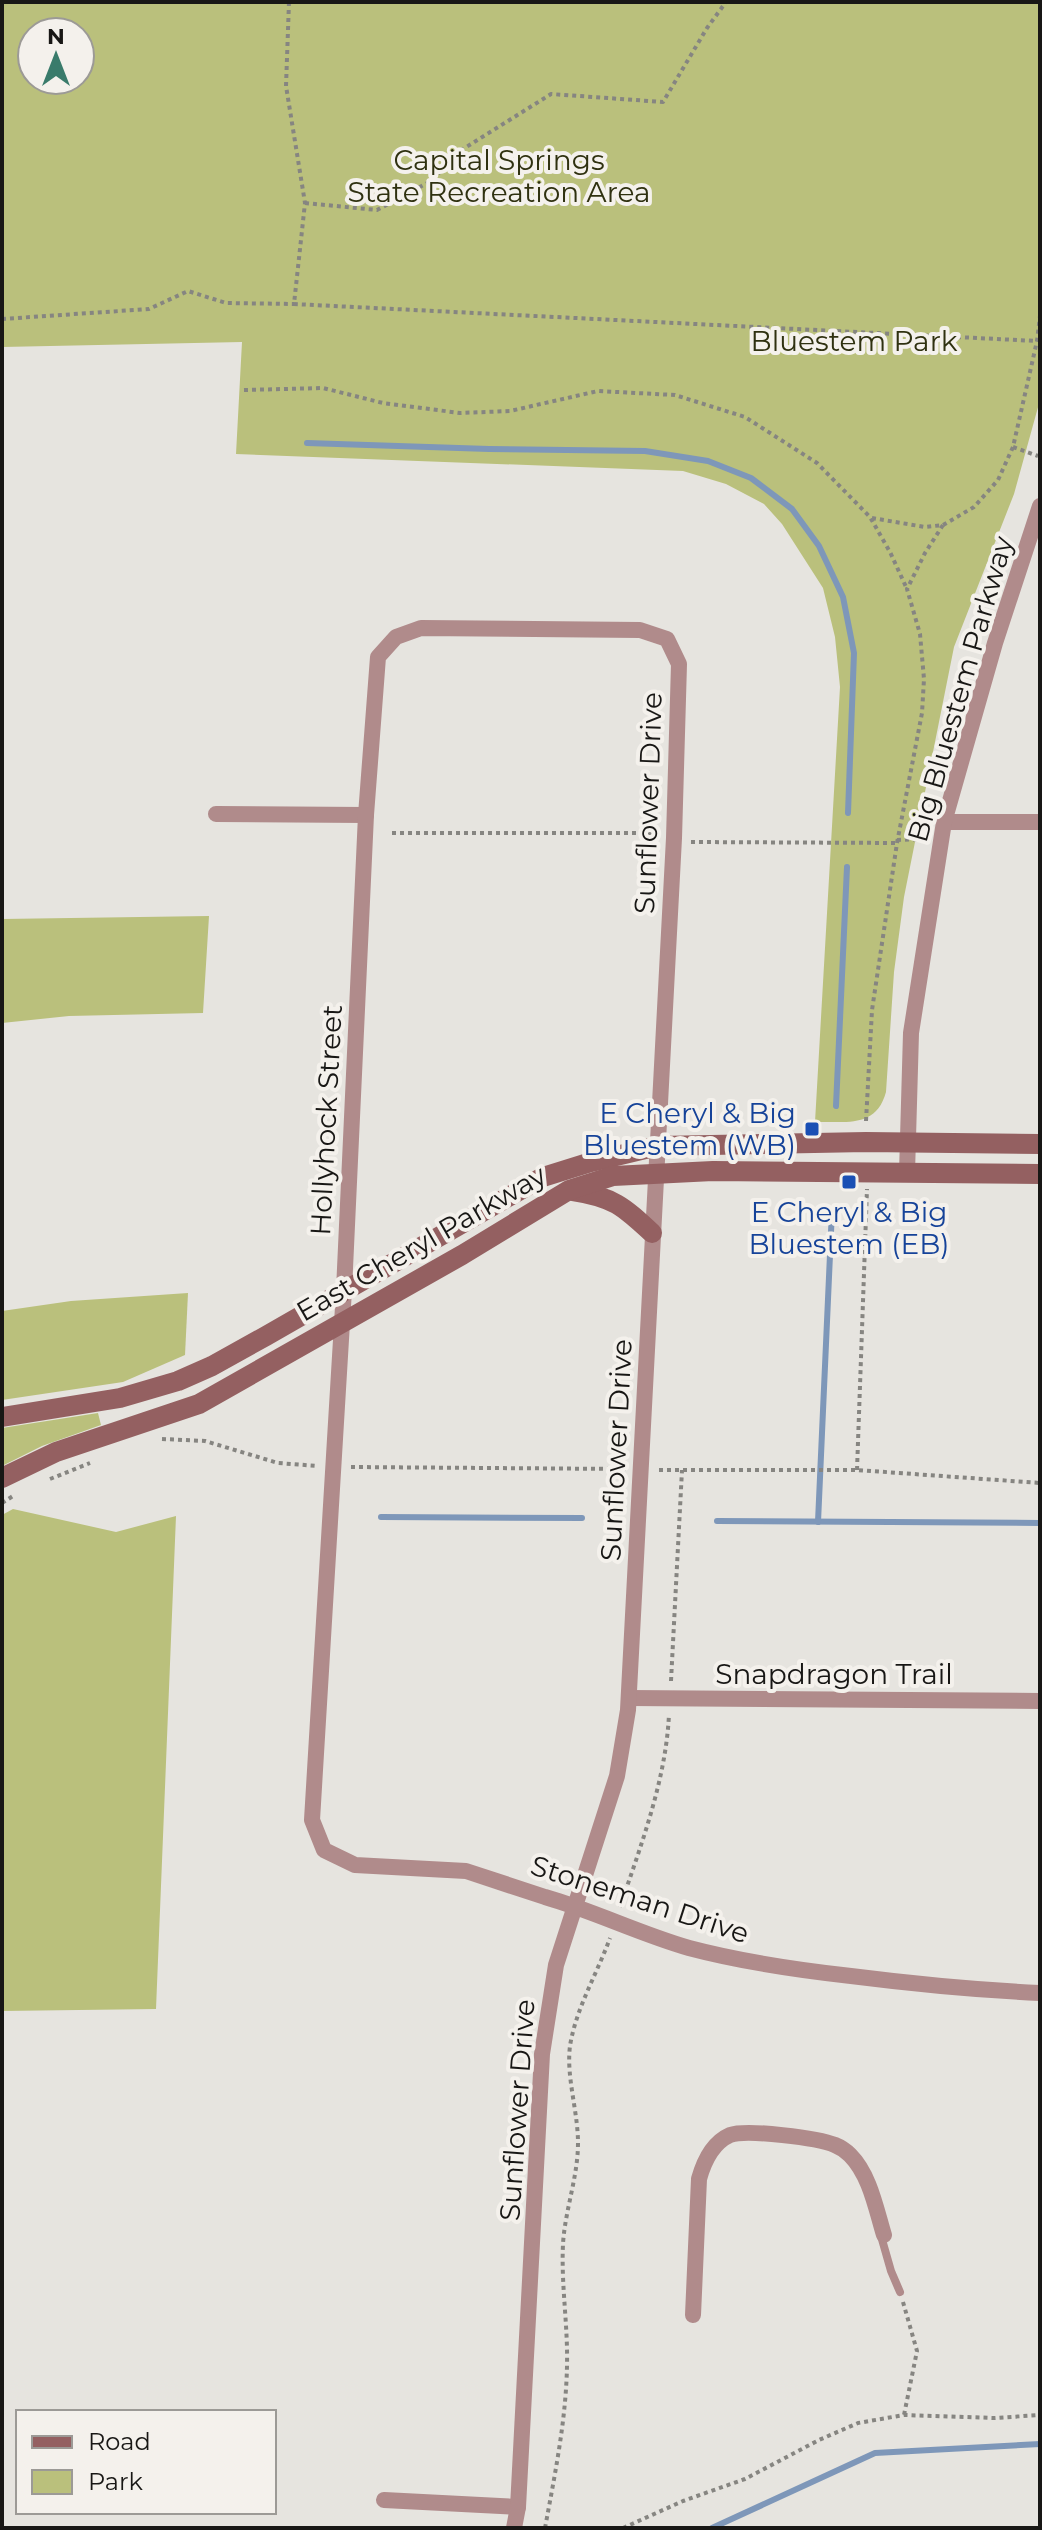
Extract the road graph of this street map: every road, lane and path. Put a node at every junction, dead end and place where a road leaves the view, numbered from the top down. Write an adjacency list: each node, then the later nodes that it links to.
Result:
1 (289, 2): 3 (path)
2 (726, 2): 3 (path)
3 (305, 203): 4 (path)
4 (294, 304): 6 (path); 7 (path)
5 (1040, 316): 7 (path)
6 (2, 319)
7 (1037, 341): 9 (path)
8 (244, 390): 12 (path)
9 (1013, 447): 10 (path); 13 (path)
10 (1038, 456)
11 (1039, 514): 18 (street, Big Bluestem Parkway)
12 (870, 517): 13 (path); 14 (path)
13 (943, 525): 14 (path)
14 (907, 589): 24 (path)
15 (396, 637): 17 (street, Hollyhock Street); 28 (street, Sunflower Drive)
16 (216, 814): 17 (street)
17 (366, 815): 35 (street, Hollyhock Street)
18 (944, 822): 19 (street); 26 (street, Big Bluestem Parkway)
19 (1040, 822)
20 (392, 833): 21 (path)
21 (660, 833)
22 (927, 839): 24 (path)
23 (700, 842): 24 (path)
24 (897, 842): 25 (path)
25 (866, 1121)
26 (907, 1143): 27 (street, East Cheryl Parkway); 28 (street, East Cheryl Parkway); 30 (street, Big Bluestem Parkway)
27 (1040, 1144)
28 (658, 1146): 29 (street, Sunflower Drive); 35 (street, East Cheryl Parkway)
29 (656, 1172): 30 (street, East Cheryl Parkway); 33 (street, East Cheryl Parkway); 34 (street, Sunflower Drive)
30 (907, 1173): 31 (street, East Cheryl Parkway)
31 (1040, 1174)
32 (867, 1189): 45 (path)
33 (569, 1190): 34 (street); 36 (street, East Cheryl Parkway)
34 (652, 1233): 51 (street, Sunflower Drive)
35 (344, 1290): 36 (street, Hollyhock Street); 37 (street, East Cheryl Parkway)
36 (341, 1323): 48 (street, East Cheryl Parkway); 54 (street, Hollyhock Street)
37 (2, 1417)
38 (159, 1439): 40 (path)
39 (102, 1459): 46 (path)
40 (306, 1466)
41 (359, 1467): 42 (path)
42 (614, 1469)
43 (668, 1470): 44 (path)
44 (682, 1470): 45 (path); 50 (path)
45 (857, 1470): 47 (path)
46 (39, 1483)
47 (1040, 1483)
48 (8, 1487): 49 (path)
49 (2, 1503)
50 (672, 1673)
51 (629, 1698): 52 (street, Snapdragon Trail); 56 (street, Sunflower Drive)
52 (1040, 1701)
53 (669, 1726): 55 (path)
54 (324, 1850): 56 (street, Stoneman Drive)
55 (623, 1897)
56 (574, 1906): 58 (street, Stoneman Drive); 65 (street, Sunflower Drive)
57 (610, 1936): 67 (path)
58 (1040, 1993)
59 (883, 2236): 60 (lane); 61 (street)
60 (900, 2292): 62 (path)
61 (693, 2315)
62 (904, 2415): 63 (path); 68 (path)
63 (1040, 2415)
64 (384, 2500): 65 (street)
65 (518, 2507): 66 (street, Sunflower Drive)
66 (514, 2528)
67 (545, 2528)
68 (623, 2528)

